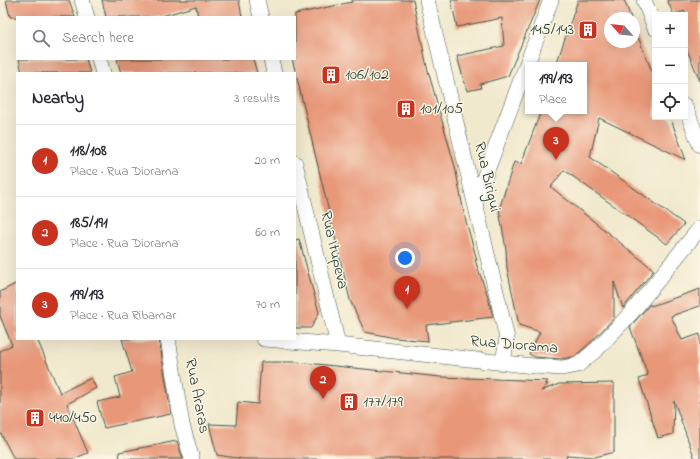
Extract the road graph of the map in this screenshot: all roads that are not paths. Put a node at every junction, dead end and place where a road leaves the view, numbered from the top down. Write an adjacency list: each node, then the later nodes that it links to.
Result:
1 (82, 0): 6 (street)
2 (257, 0): 7 (street)
3 (427, 0): 18 (street, Rua Birigui)
4 (551, 0): 11 (street)
5 (644, 0): 8 (street)
6 (87, 16)
7 (261, 16)
8 (652, 20)
9 (99, 60): 13 (street)
10 (271, 60): 14 (street)
11 (528, 62)
12 (525, 69): 18 (street)
13 (103, 72)
14 (274, 72)
15 (688, 114): 16 (street)
16 (700, 145)
17 (296, 167): 22 (street, Rua Itupeva)
18 (475, 202): 23 (street, Rua Birigui)
19 (700, 228): 23 (street, Rua Diorama)
20 (168, 340): 24 (street, Rua Araras)
21 (276, 340): 22 (street, Rua Diorama)
22 (338, 345): 23 (street, Rua Diorama)
23 (503, 362)
24 (192, 459)

